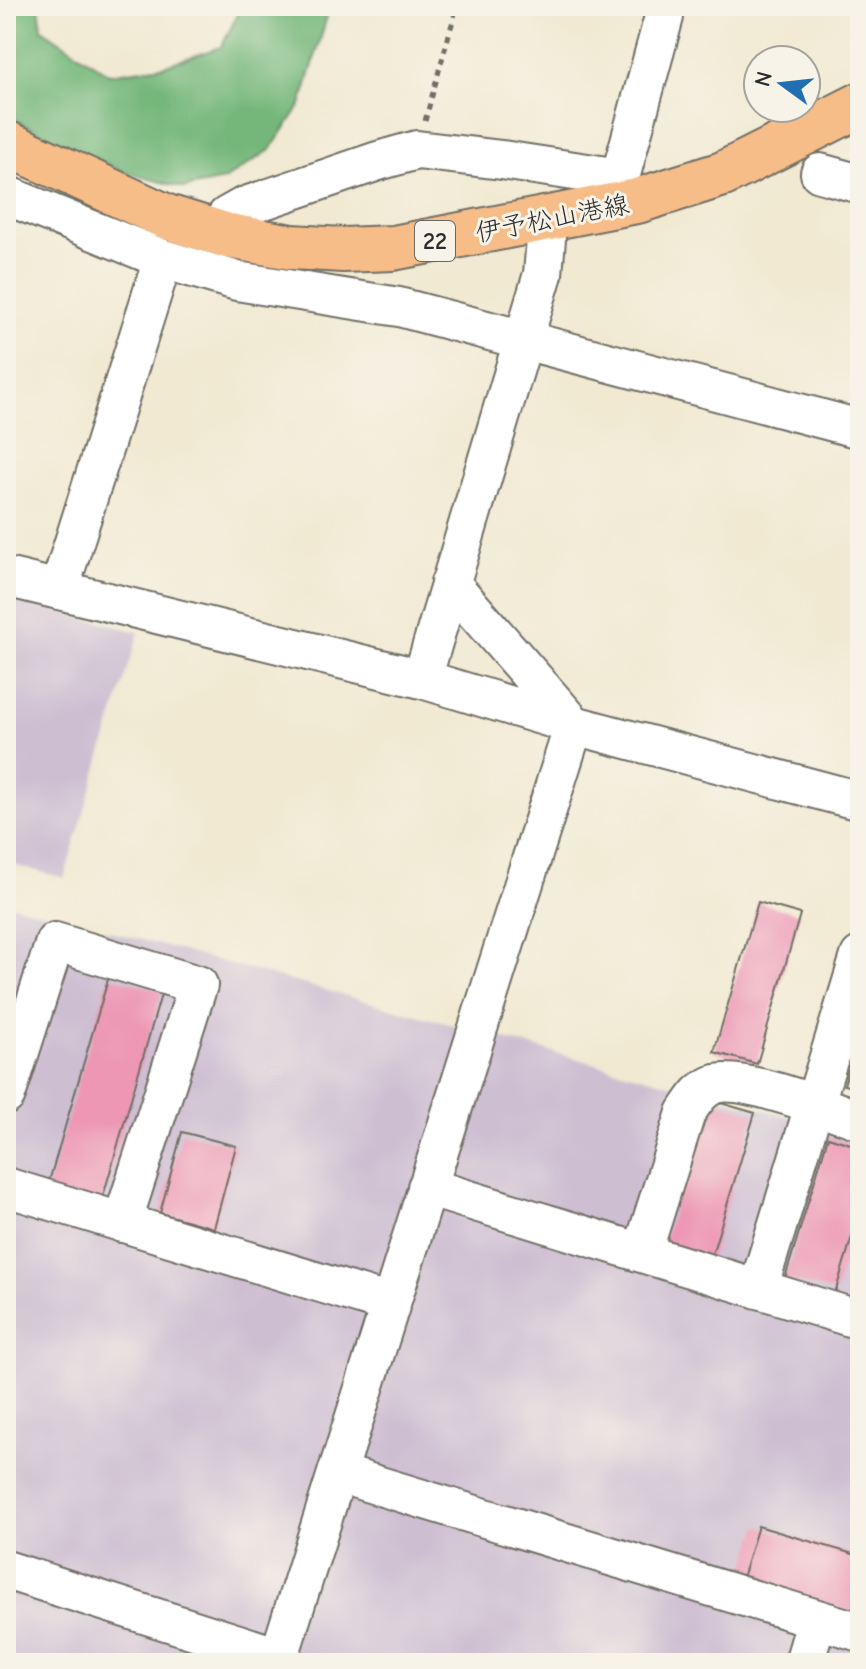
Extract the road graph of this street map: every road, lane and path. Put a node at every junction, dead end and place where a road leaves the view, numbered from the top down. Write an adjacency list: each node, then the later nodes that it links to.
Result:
1 (457, 6): 5 (path)
2 (664, 17): 8 (street)
3 (860, 105): 8 (main road, 伊予松山港線 / 22)
4 (6, 143): 11 (main road, 伊予松山港線 / 22)
5 (417, 150): 8 (street); 11 (street)
6 (820, 173): 7 (street)
7 (860, 184)
8 (623, 191): 10 (main road, 伊予松山港線 / 22)
9 (6, 195): 12 (street)
10 (541, 222): 11 (main road, 伊予松山港線 / 22); 13 (street)
11 (216, 232)
12 (163, 259): 13 (street); 17 (street)
13 (524, 339): 14 (street); 16 (street)
14 (860, 429)
15 (6, 577): 17 (street)
16 (450, 583): 18 (street); 19 (street)
17 (59, 590): 18 (street)
18 (422, 679): 19 (street)
19 (574, 725): 20 (street); 26 (street)
20 (860, 801)
21 (860, 956): 23 (street)
22 (6, 1095): 27 (street)
23 (814, 1105): 24 (street); 28 (street); 29 (street)
24 (860, 1120)
25 (6, 1187): 27 (street)
26 (427, 1187): 28 (street); 30 (street)
27 (122, 1223): 30 (street)
28 (642, 1253): 29 (street)
29 (758, 1289): 31 (street)
30 (390, 1304): 32 (street)
31 (860, 1320)
32 (337, 1473): 34 (street); 36 (street)
33 (6, 1570): 36 (street)
34 (817, 1619): 35 (street); 37 (street)
35 (860, 1632)
36 (278, 1660)
37 (804, 1663)

